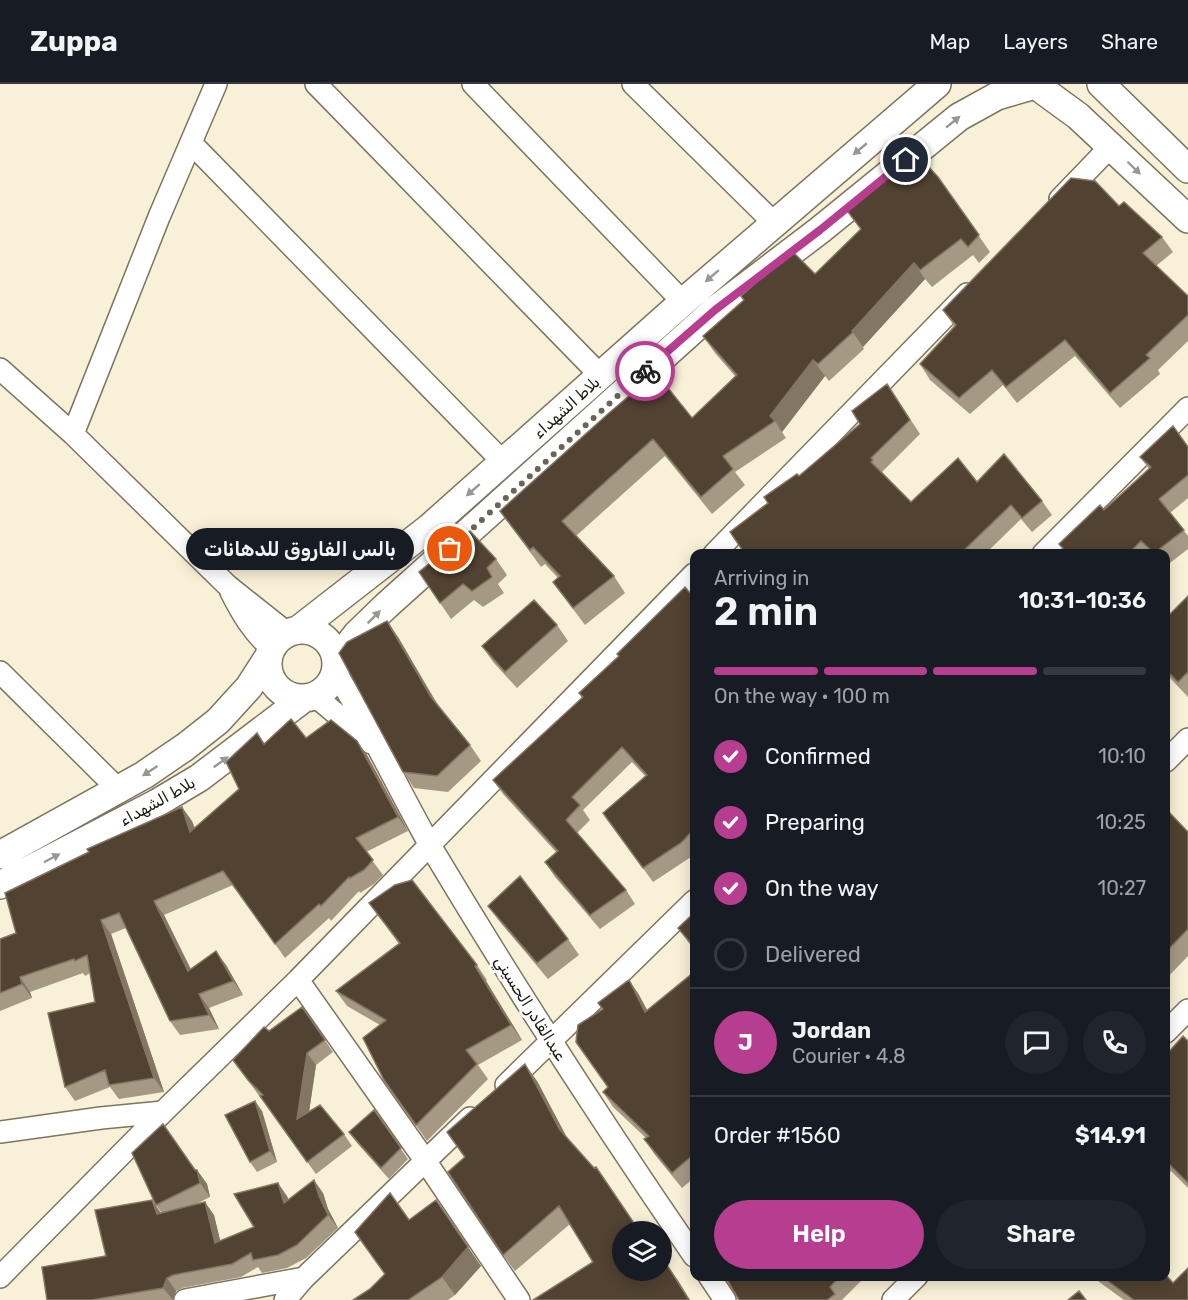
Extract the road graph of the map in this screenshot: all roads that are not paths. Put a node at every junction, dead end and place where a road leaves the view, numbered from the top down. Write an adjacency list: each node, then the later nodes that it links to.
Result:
1 (216, 84): 10 (street)
2 (316, 84): 19 (street)
3 (473, 84): 17 (street)
4 (633, 84): 15 (street)
5 (937, 84): 15 (main road, بلاط الشهداء, one-way to 15)
6 (1038, 86): 8 (main road, بلاط الشهداء); 9 (main road)
7 (1104, 86): 9 (main road); 12 (main road)
8 (980, 93): 27 (main road, بلاط الشهداء, one-way to 8)
9 (1078, 116): 11 (main road)
10 (190, 143): 21 (street); 22 (street)
11 (1111, 146): 13 (street); 14 (main road, one-way to 14)
12 (1188, 169)
13 (1045, 214)
14 (1188, 219)
15 (774, 223): 17 (main road, بلاط الشهداء, one-way to 17)
16 (979, 282): 23 (street)
17 (683, 302): 19 (main road, بلاط الشهداء)
18 (0, 369): 21 (street)
19 (601, 376): 22 (main road, بلاط الشهداء)
20 (1188, 408): 24 (street)
21 (73, 434): 26 (street)
22 (504, 463): 26 (main road, بلاط الشهداء, one-way to 26)
23 (719, 549)
24 (1048, 549)
25 (690, 578): 34 (street)
26 (281, 642): 27 (main road); 29 (main road); 33 (main road, بلاط الشهداء, one-way to 33)
27 (336, 666): 29 (main road); 31 (street, عبدالقادر الحسيني)
28 (0, 672): 33 (street)
29 (309, 698): 31 (street, عبدالقادر الحسيني); 36 (main road, بلاط الشهداء, one-way to 29)
30 (1188, 739): 32 (street)
31 (380, 751): 34 (street, عبدالقادر الحسيني)
32 (1170, 757)
33 (118, 789): 35 (main road, بلاط الشهداء)
34 (430, 845): 38 (street); 41 (street, عبدالقادر الحسيني)
35 (0, 855)
36 (0, 885)
37 (690, 905): 41 (street)
38 (298, 980): 42 (street); 44 (street)
39 (1188, 1010): 40 (street)
40 (1170, 1028)
41 (551, 1043): 44 (street); 45 (street, عبدالقادر الحسيني)
42 (163, 1112): 43 (street); 46 (street)
43 (0, 1132)
44 (425, 1161): 47 (street); 52 (street)
45 (688, 1231)
46 (0, 1277)
47 (304, 1278): 50 (street); 51 (street)
48 (712, 1281): 53 (street)
49 (912, 1281): 54 (street)
50 (185, 1300)
51 (285, 1300)
52 (519, 1300)
53 (725, 1300)
54 (893, 1300)

